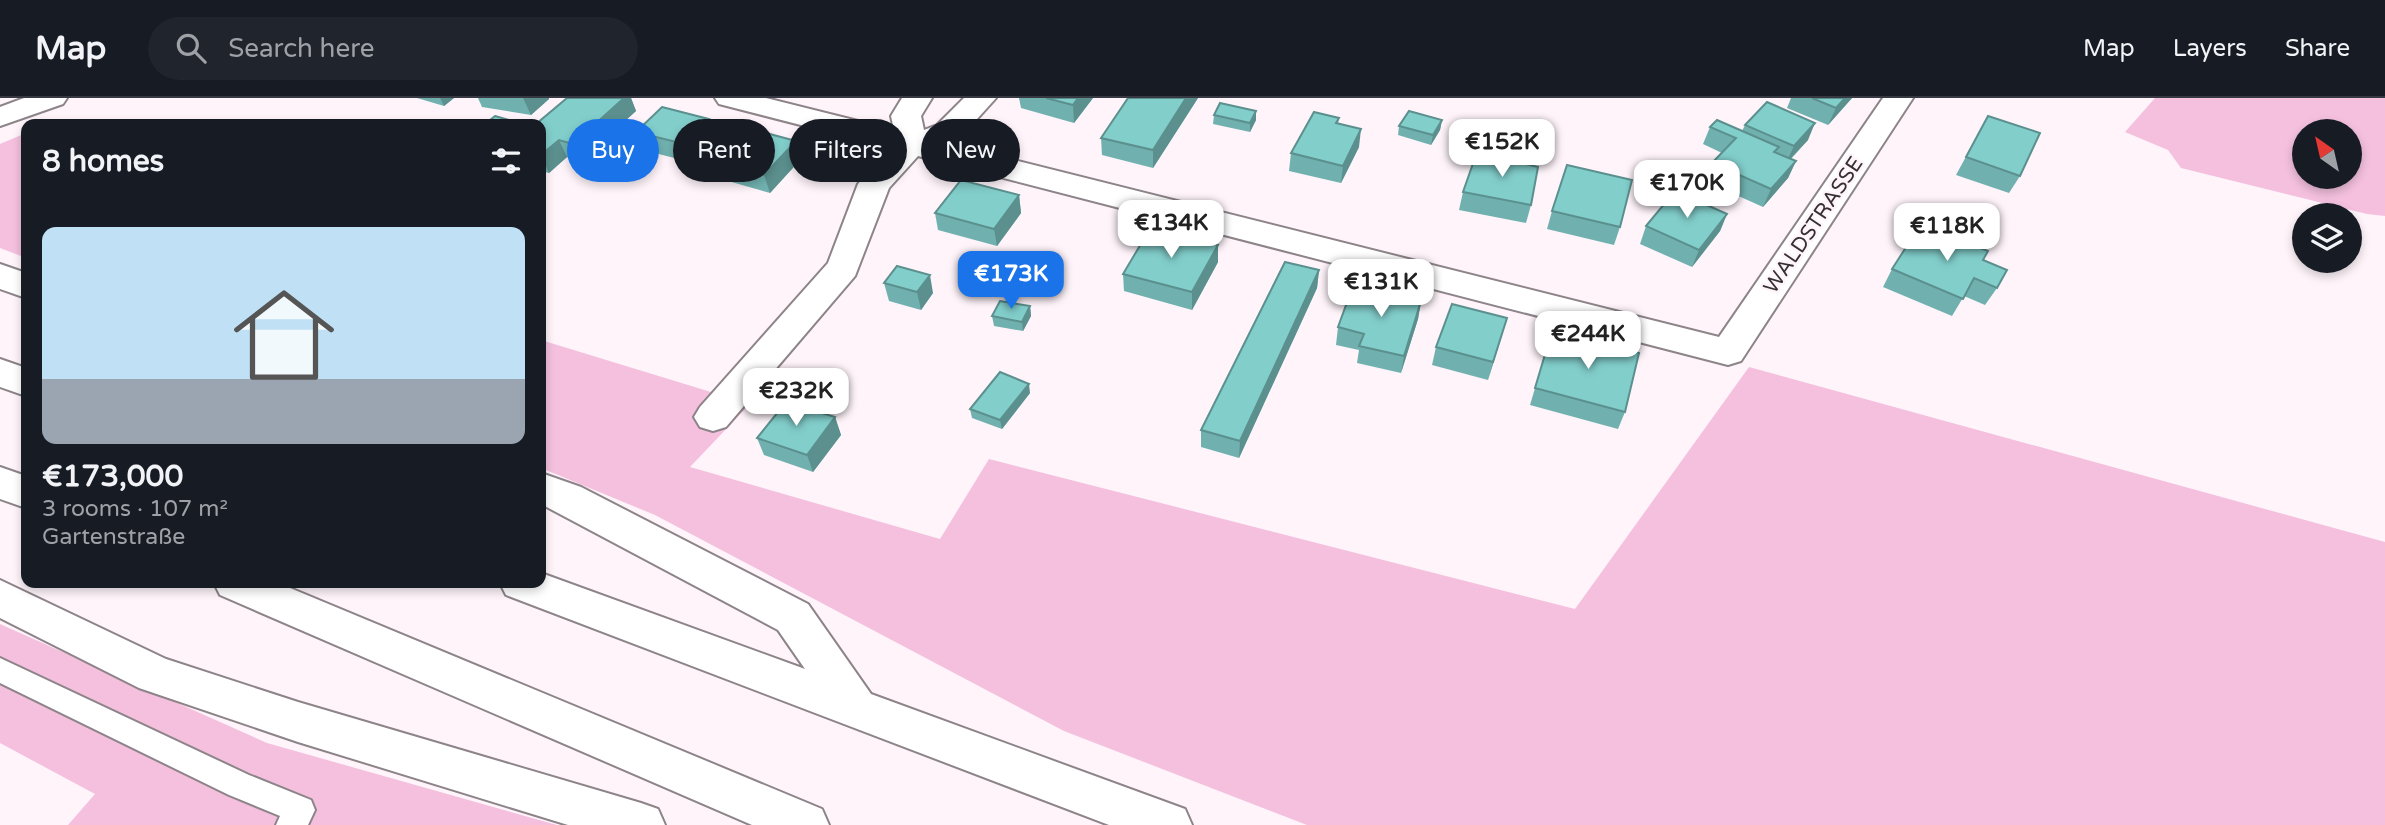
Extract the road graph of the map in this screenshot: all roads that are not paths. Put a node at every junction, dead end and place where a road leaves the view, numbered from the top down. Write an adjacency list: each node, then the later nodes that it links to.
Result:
1 (52, 98): 6 (main road)
2 (730, 98): 7 (main road)
3 (916, 98): 7 (main road)
4 (981, 98): 7 (main road)
5 (1898, 98): 7 (main road, WALDSTRASSE)
6 (0, 117)
7 (912, 144): 12 (main road)
8 (0, 276): 9 (main road)
9 (21, 284)
10 (0, 372): 11 (main road)
11 (21, 381)
12 (713, 417)
13 (0, 482): 15 (main road)
14 (546, 490): 20 (main road)
15 (21, 491)
16 (247, 588): 23 (main road)
17 (534, 588): 20 (main road)
18 (0, 598): 22 (main road)
19 (0, 670): 21 (lane)
20 (855, 708): 24 (main road)
21 (291, 825)
22 (641, 825)
23 (805, 825)
24 (1168, 825)

